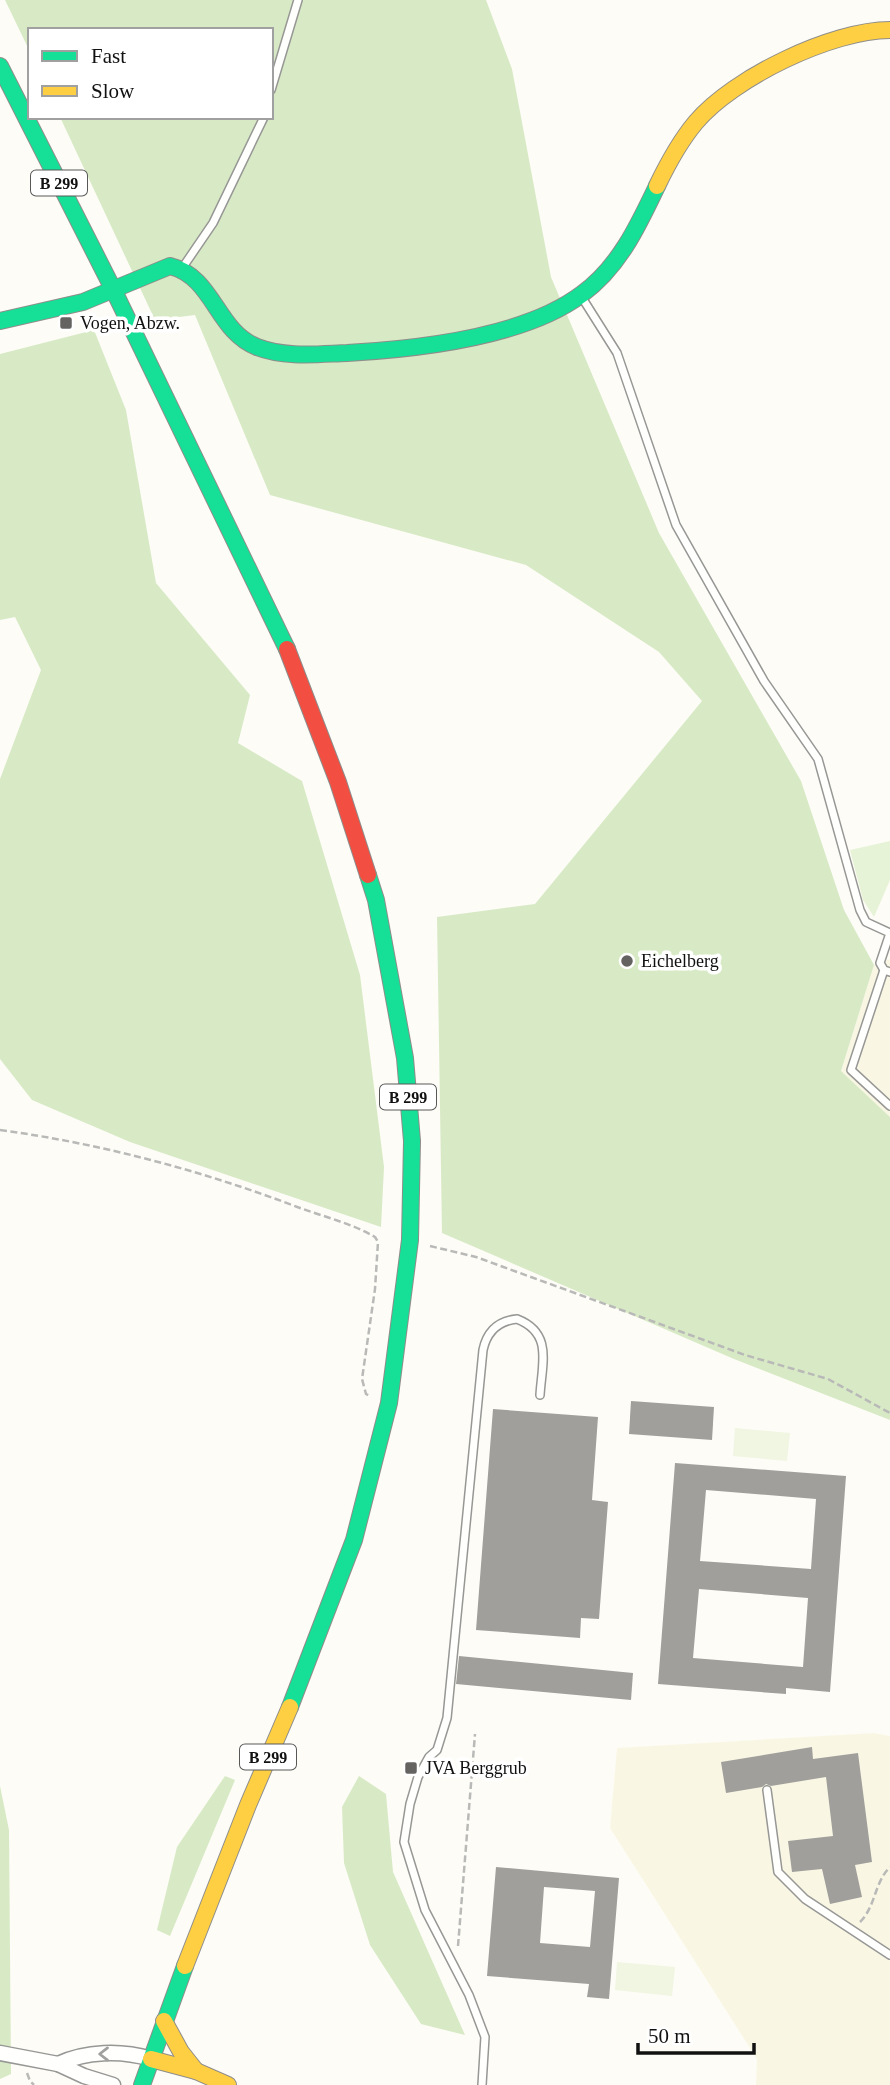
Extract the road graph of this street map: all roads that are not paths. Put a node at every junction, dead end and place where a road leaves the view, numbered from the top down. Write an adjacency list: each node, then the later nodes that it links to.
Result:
1 (299, 0): 4 (lane)
2 (890, 30): 8 (main road)
3 (0, 66): 7 (main road, B 299)
4 (273, 84)
5 (263, 119): 6 (lane)
6 (183, 268): 7 (main road); 8 (main road)
7 (114, 291): 9 (main road); 15 (main road, B 299)
8 (580, 295): 10 (lane)
9 (0, 321)
10 (887, 971): 11 (lane)
11 (890, 1106)
12 (540, 1395): 23 (lane)
13 (767, 1790): 14 (lane)
14 (890, 1955)
15 (164, 2021): 17 (main road, B 299); 19 (main road)
16 (0, 2053): 18 (street)
17 (151, 2059): 18 (street, one-way to 18); 19 (main road); 21 (main road, B 299)
18 (58, 2064): 20 (street)
19 (196, 2071): 22 (main road)
20 (113, 2085)
21 (142, 2085)
22 (228, 2085)
23 (482, 2085)

